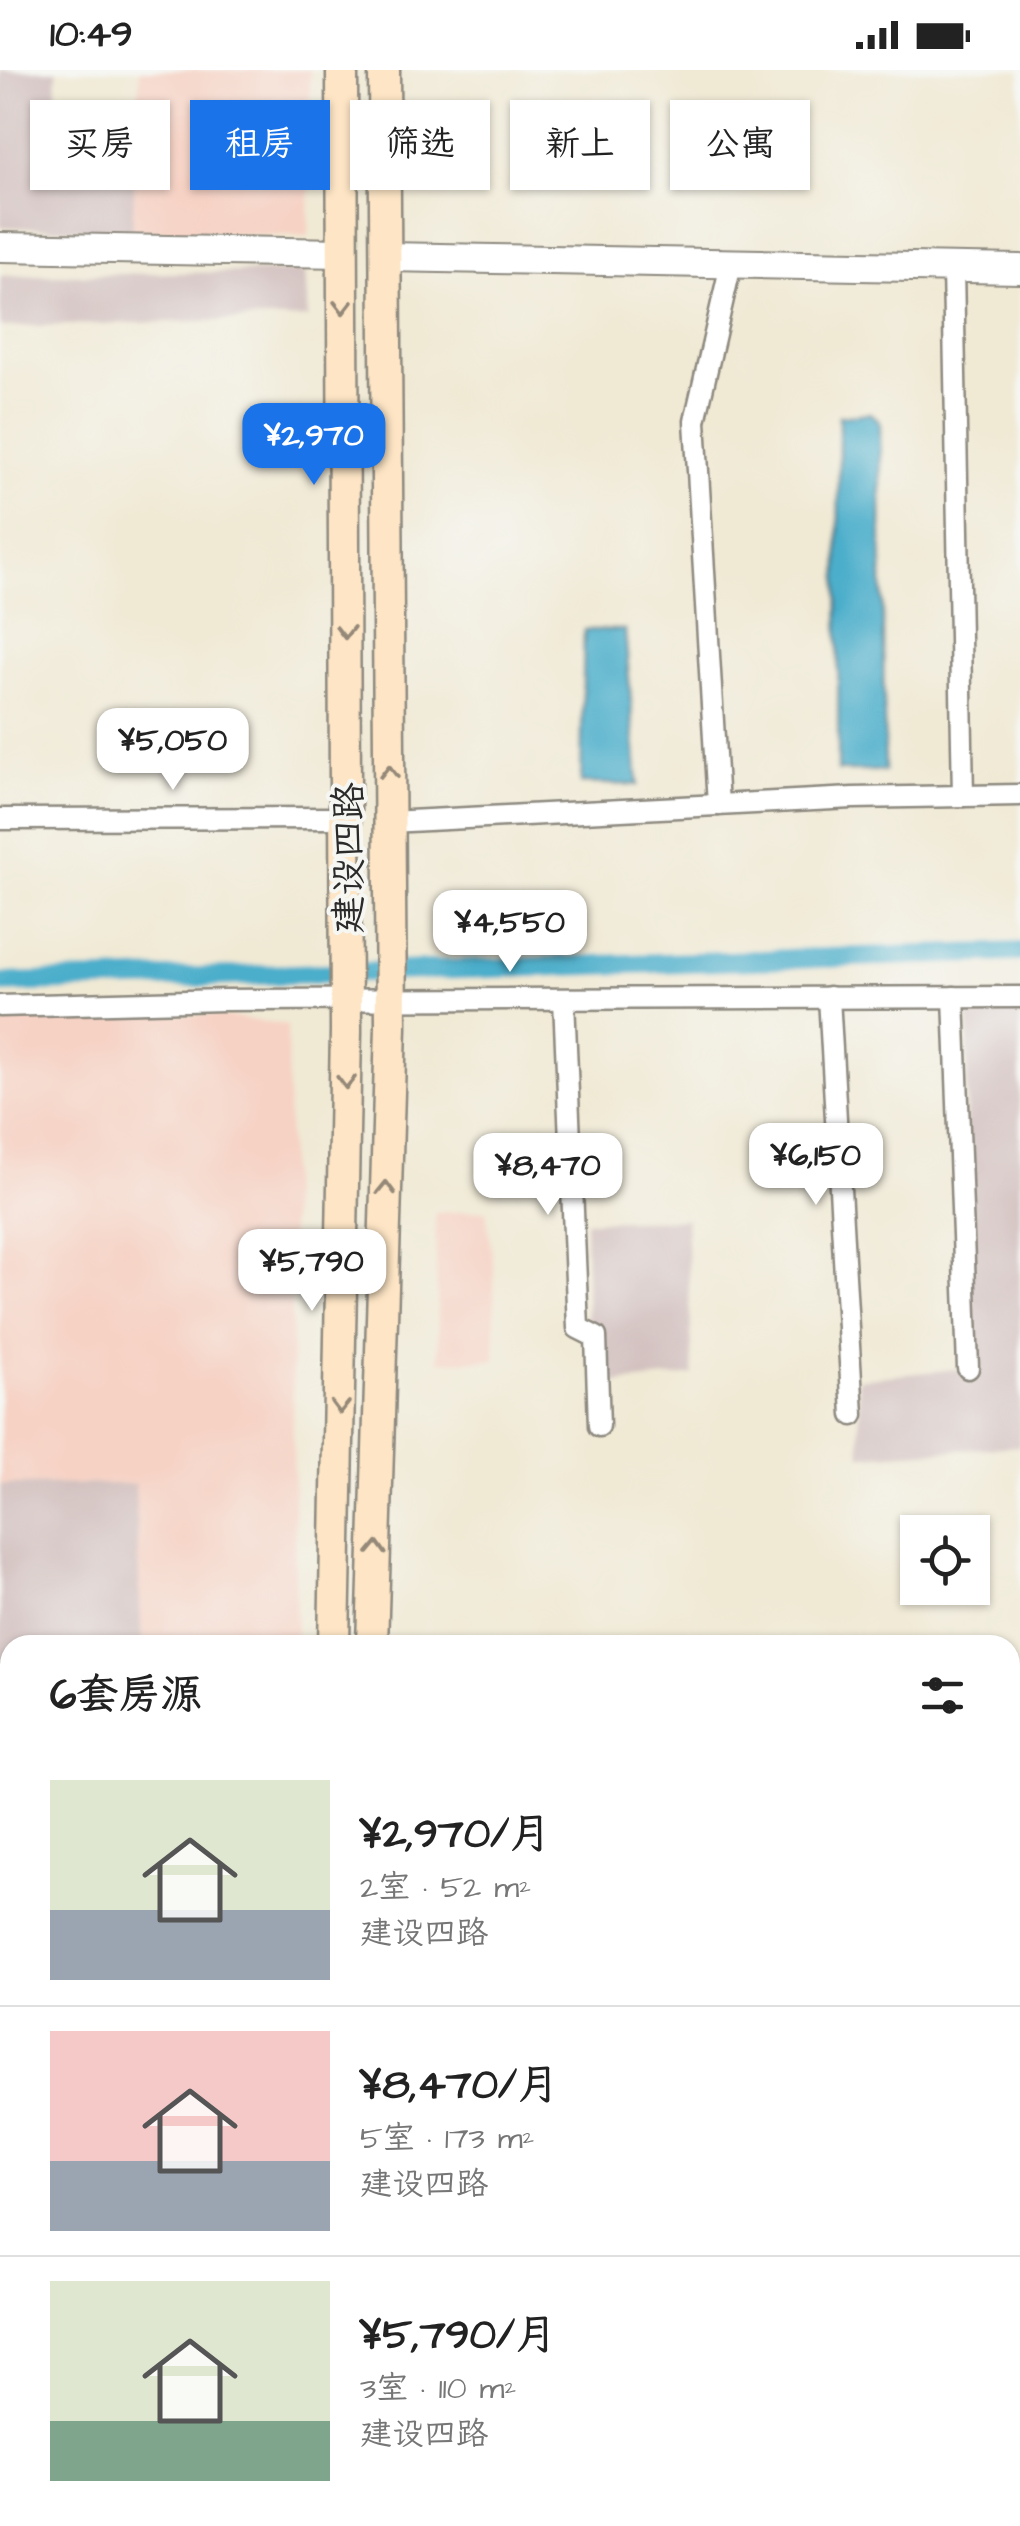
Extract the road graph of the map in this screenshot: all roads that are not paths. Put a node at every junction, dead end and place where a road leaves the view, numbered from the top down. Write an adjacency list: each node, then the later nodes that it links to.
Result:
1 (342, 70): 4 (main road, 建设四路)
2 (384, 70): 5 (main road, 建设四路)
3 (0, 248): 4 (street)
4 (343, 254): 12 (main road, 建设四路, one-way to 12)
5 (386, 257): 6 (street); 14 (main road, 建设四路, one-way to 5)
6 (731, 264): 7 (street); 11 (street)
7 (953, 268): 8 (street); 10 (street)
8 (1020, 269)
9 (1020, 794): 10 (street)
10 (964, 796): 11 (street)
11 (718, 805): 14 (street)
12 (346, 818): 13 (street); 23 (main road, 建设四路, one-way to 23)
13 (0, 819)
14 (389, 822): 24 (main road, 建设四路, one-way to 14)
15 (829, 997): 16 (street); 18 (street); 21 (street)
16 (954, 997): 17 (street); 20 (street)
17 (1020, 997)
18 (564, 1000): 19 (street); 22 (street)
19 (0, 1006)
20 (968, 1368)
21 (853, 1416)
22 (599, 1426)
23 (334, 1635)
24 (372, 1635)

